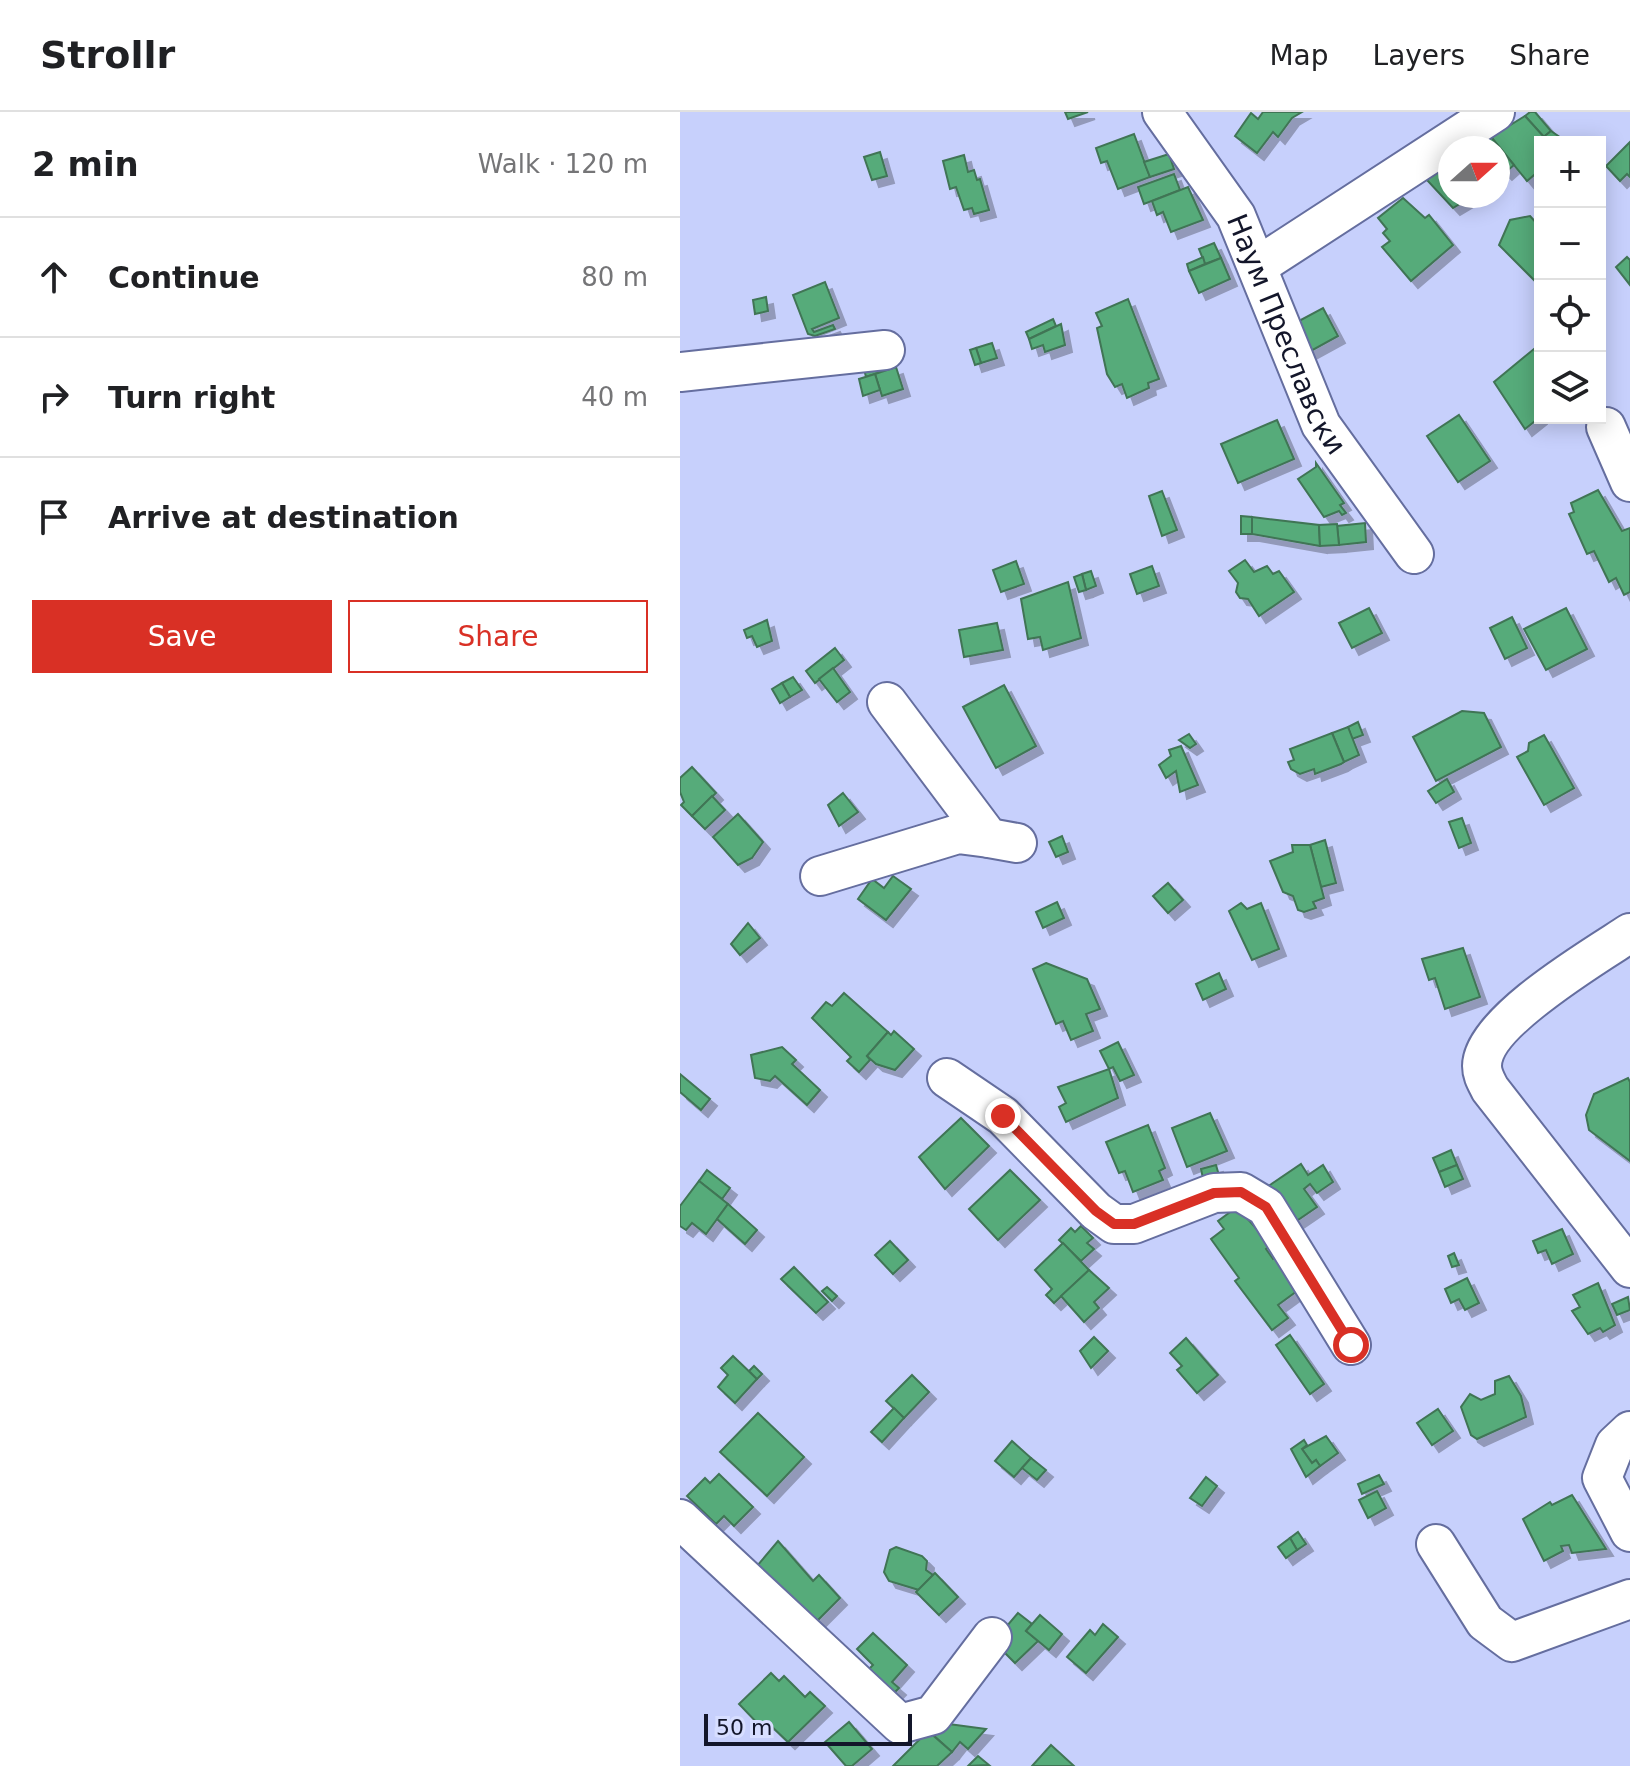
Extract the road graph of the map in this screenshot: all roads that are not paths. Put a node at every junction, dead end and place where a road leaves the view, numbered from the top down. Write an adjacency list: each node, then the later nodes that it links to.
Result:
1 (1162, 112): 3 (street, Наум Преславски)
2 (1495, 112): 3 (street)
3 (1258, 266): 8 (street, Наум Преславски)
4 (885, 350): 5 (street)
5 (680, 372)
6 (1606, 427): 7 (street)
7 (1630, 482)
8 (1414, 554)
9 (887, 702): 10 (street)
10 (820, 876)
11 (1630, 933): 13 (street)
12 (947, 1078): 14 (street)
13 (1630, 1268)
14 (1351, 1345)
15 (1630, 1431): 17 (street)
16 (680, 1519): 20 (street)
17 (1630, 1532)
18 (1436, 1544): 19 (street)
19 (1630, 1599)
20 (992, 1637)

